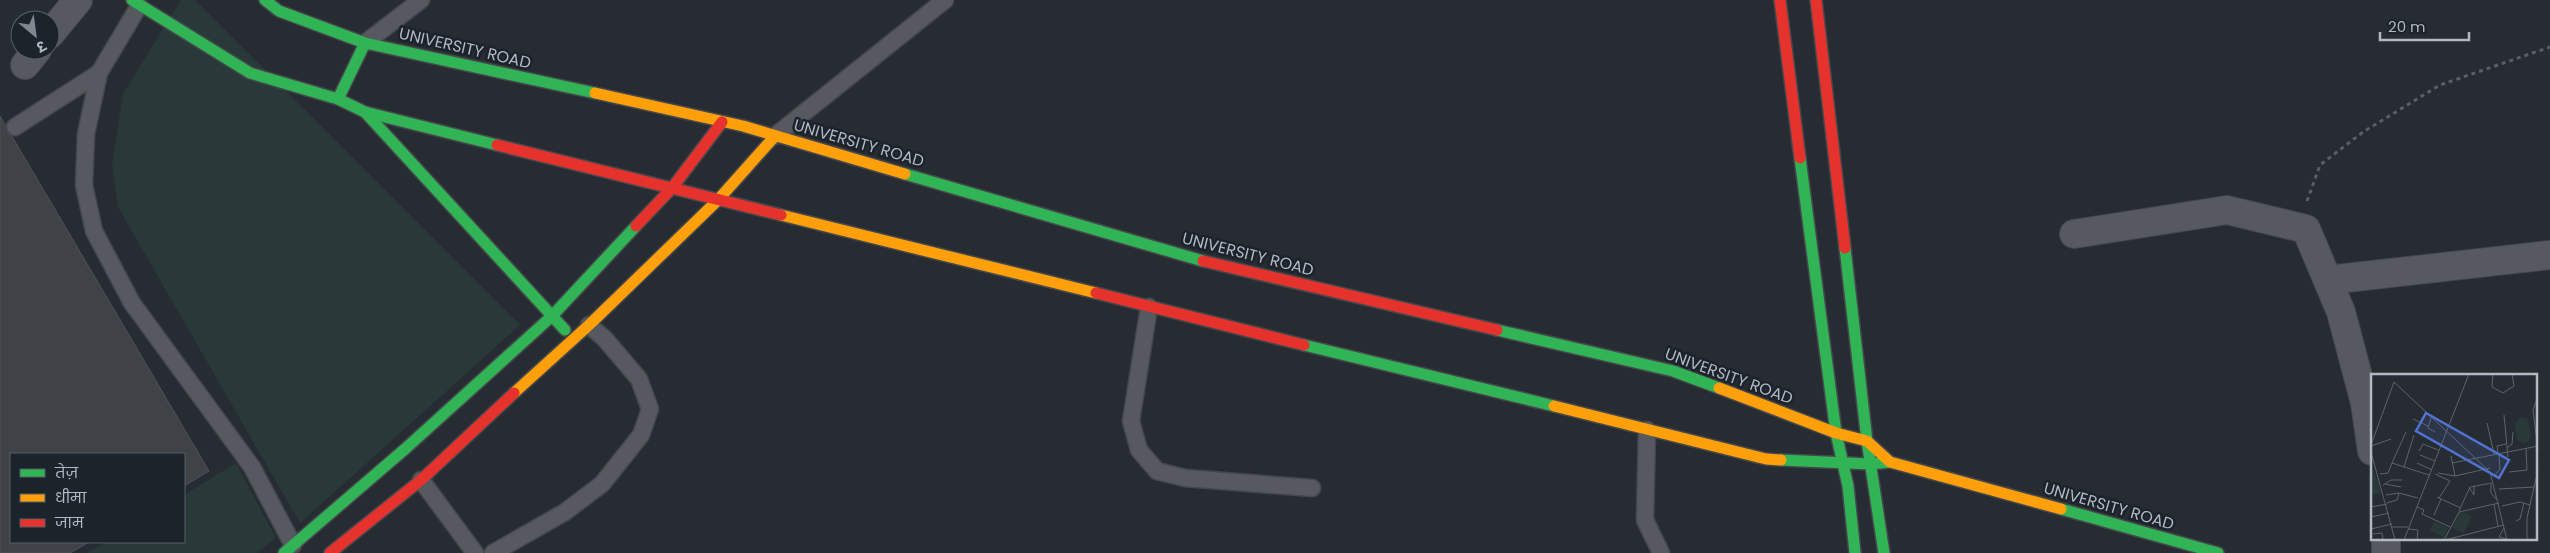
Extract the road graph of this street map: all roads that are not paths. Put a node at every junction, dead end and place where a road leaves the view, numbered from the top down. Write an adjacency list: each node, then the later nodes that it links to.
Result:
1 (78, 0): 8 (street)
2 (265, 0): 9 (main road, UNIVERSITY ROAD)
3 (421, 0): 9 (lane)
4 (945, 0): 15 (lane)
5 (1780, 0): 26 (main road)
6 (1816, 0): 27 (main road)
7 (135, 3): 10 (lane); 11 (main road)
8 (60, 22)
9 (365, 42): 11 (main road); 13 (main road, UNIVERSITY ROAD)
10 (99, 73): 14 (lane); 35 (lane)
11 (338, 99): 12 (main road)
12 (365, 112): 16 (main road); 22 (main road)
13 (722, 122): 15 (main road, UNIVERSITY ROAD); 16 (main road)
14 (14, 127)
15 (775, 136): 17 (main road); 26 (main road, UNIVERSITY ROAD)
16 (672, 188): 17 (main road); 22 (main road)
17 (718, 200): 21 (main road); 23 (main road)
18 (2074, 234): 20 (street)
19 (2550, 255): 20 (street)
20 (2328, 280): 28 (street)
21 (1149, 306): 25 (main road); 33 (lane)
22 (552, 316): 24 (main road); 35 (main road)
23 (589, 325): 24 (main road); 38 (lane)
24 (572, 338): 32 (main road)
25 (1647, 430): 29 (main road); 39 (lane)
26 (1836, 433): 27 (main road, UNIVERSITY ROAD); 29 (main road)
27 (1867, 442): 30 (main road, UNIVERSITY ROAD); 31 (main road)
28 (2371, 444)
29 (1843, 462): 31 (main road); 40 (main road)
30 (1890, 462): 31 (main road); 42 (main road, UNIVERSITY ROAD)
31 (1870, 464): 41 (main road)
32 (421, 480): 36 (main road); 37 (lane)
33 (1312, 488)
34 (2386, 540): 43 (street)
35 (289, 549)
36 (340, 550)
37 (475, 553)
38 (493, 553)
39 (1661, 553)
40 (1855, 553)
41 (1884, 553)
42 (2218, 553)
43 (2386, 553)

